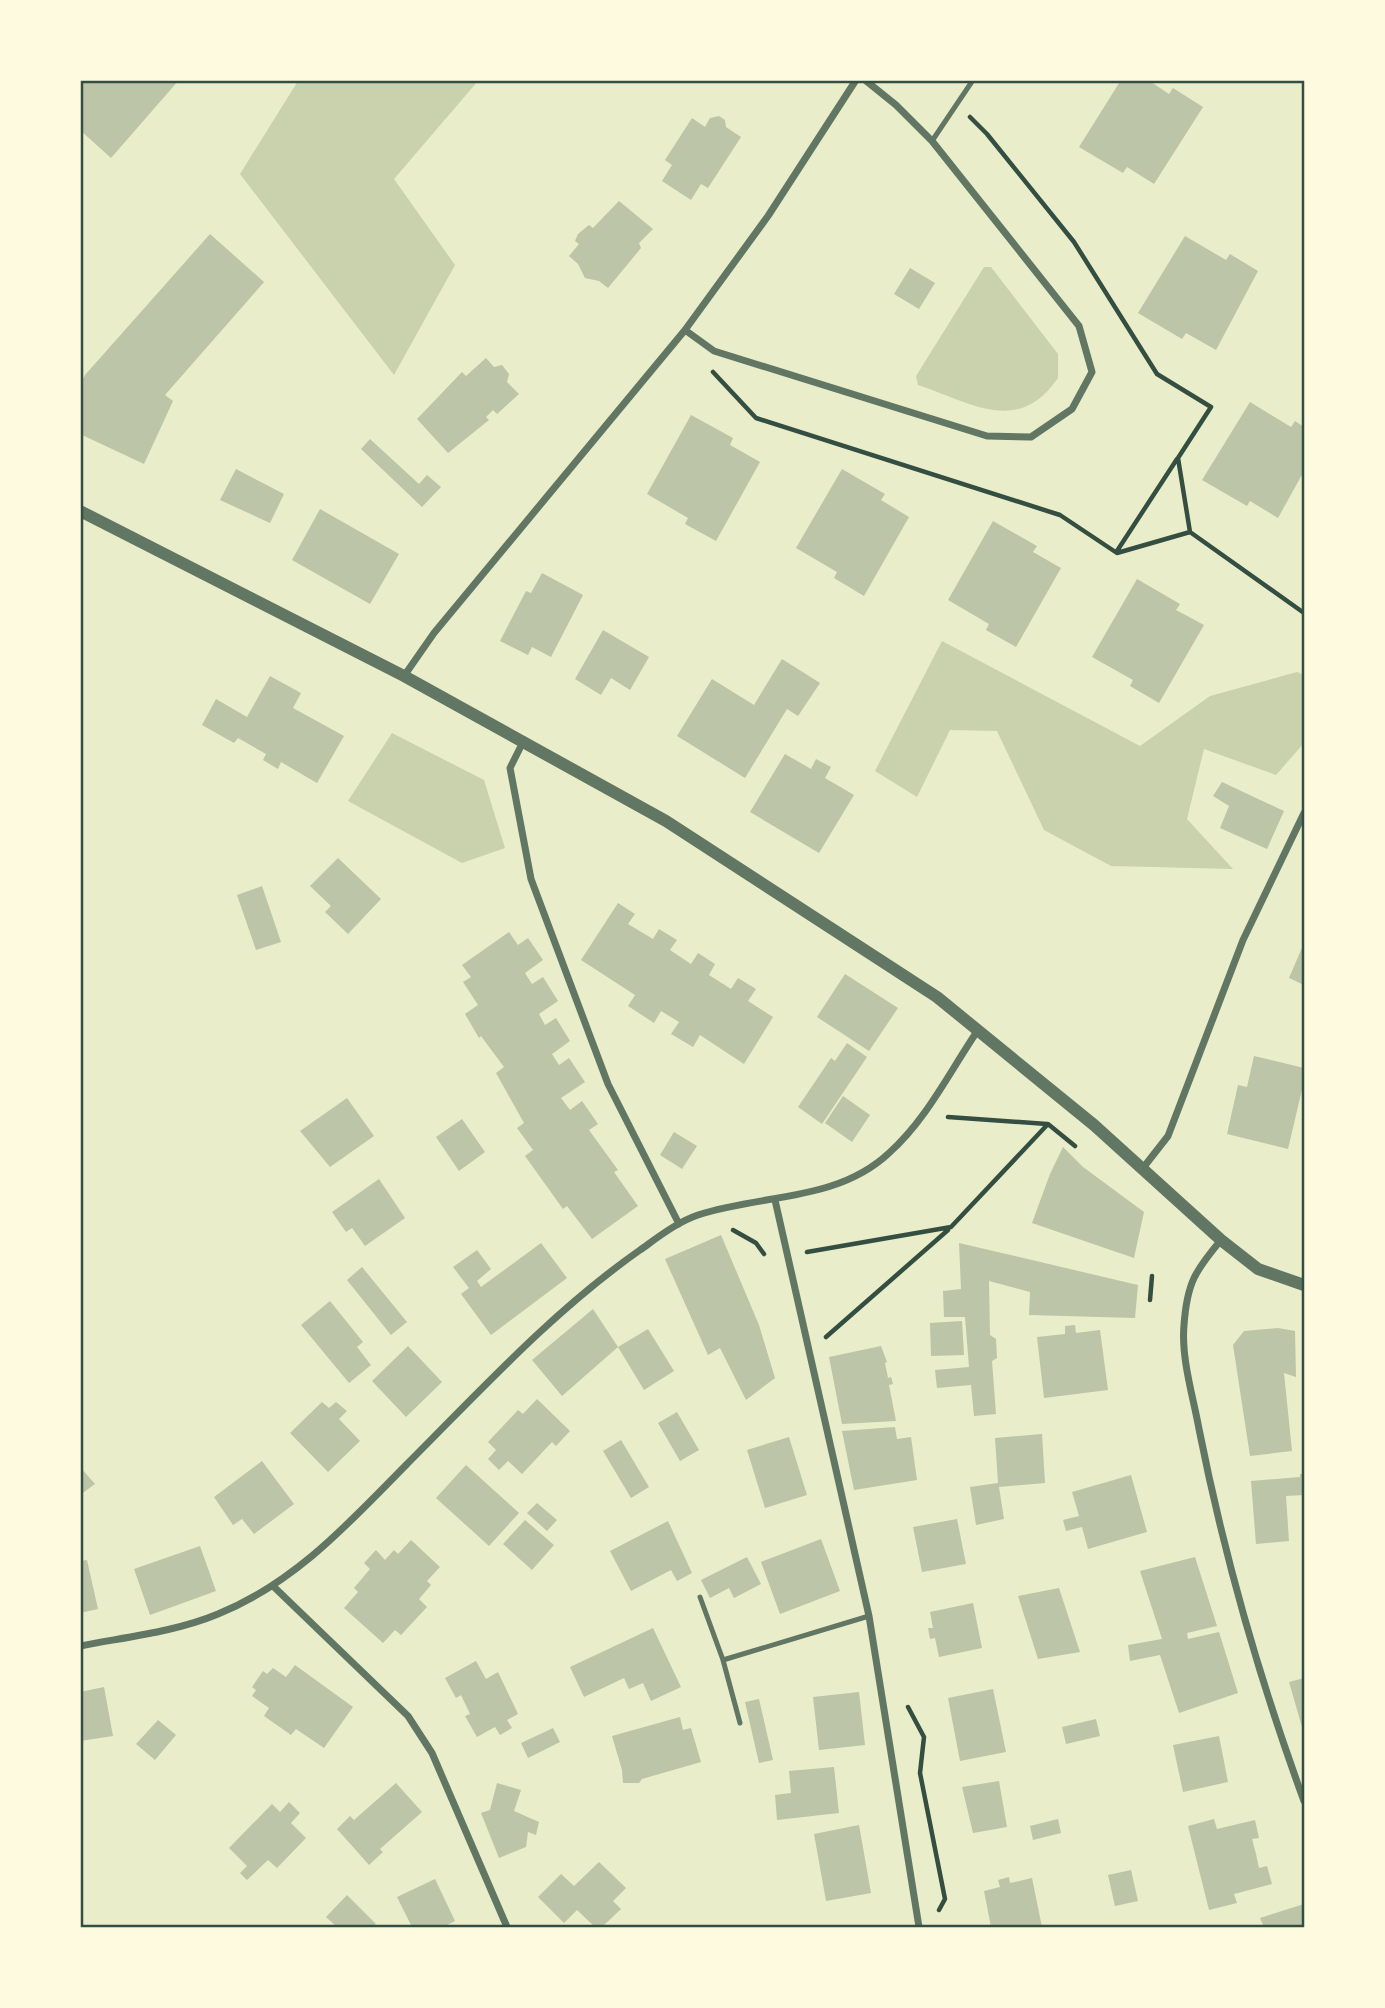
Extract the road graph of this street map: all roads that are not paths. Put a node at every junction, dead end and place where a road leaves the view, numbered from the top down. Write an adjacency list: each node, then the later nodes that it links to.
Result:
1 (856, 80): 5 (street)
2 (865, 80): 4 (street)
3 (973, 80): 4 (lane)
4 (932, 141): 5 (street)
5 (685, 330): 7 (street)
6 (80, 511): 7 (street)
7 (404, 676): 8 (street)
8 (524, 740): 10 (street); 13 (street)
9 (1304, 813): 11 (street)
10 (978, 1030): 11 (street); 12 (street)
11 (1143, 1168): 14 (street)
12 (775, 1200): 13 (street); 18 (street)
13 (679, 1224): 16 (street)
14 (1221, 1240): 15 (street); 22 (street)
15 (1304, 1285)
16 (273, 1586): 19 (street); 23 (street)
17 (700, 1597): 20 (lane)
18 (869, 1616): 20 (lane); 24 (street)
19 (80, 1646)
20 (723, 1660): 21 (lane)
21 (740, 1723)
22 (1304, 1801)
23 (507, 1927)
24 (919, 1927)

